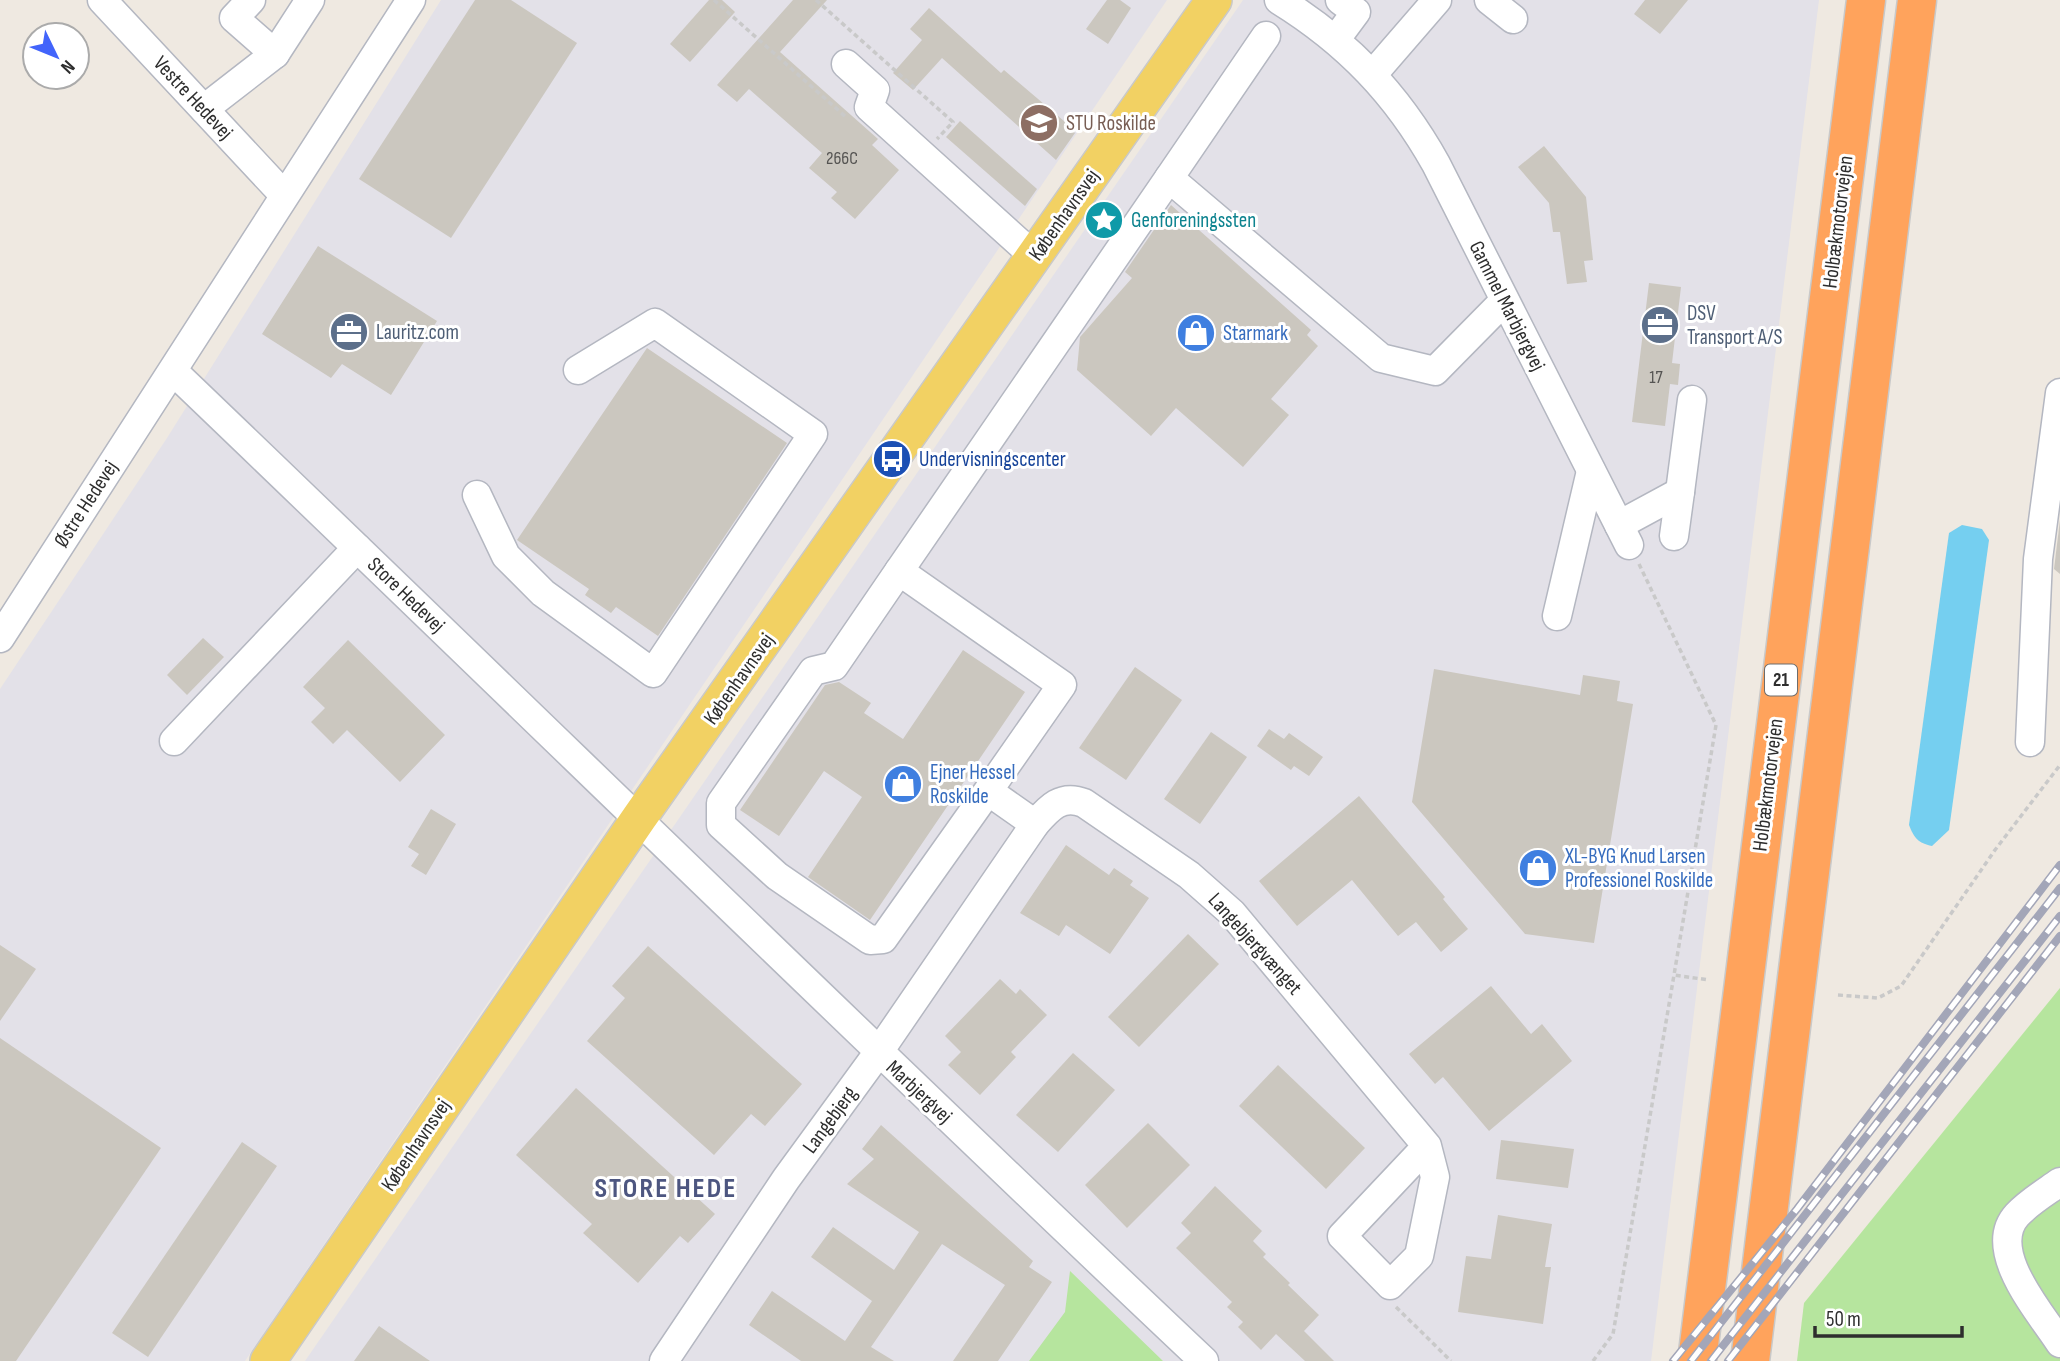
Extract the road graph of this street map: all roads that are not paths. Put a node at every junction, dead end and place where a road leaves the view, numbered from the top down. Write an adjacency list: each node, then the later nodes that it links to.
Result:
1 (102, 0): 20 (street, Vestre Hedevej)
2 (251, 0): 17 (street)
3 (310, 0): 17 (street)
4 (411, 0): 23 (street)
5 (1214, 0): 25 (main road, Københavnsvej)
6 (1279, 0): 16 (street, Gammel Marbjergvej)
7 (1340, 0): 16 (street)
8 (1437, 0): 19 (street)
9 (1489, 0): 14 (street)
10 (1847, 0): 21 (highway)
11 (1866, 0): 21 (highway, Holbækmotorvejen / 21)
12 (1917, 0): 24 (highway)
13 (1943, 0): 24 (highway)
14 (1513, 19)
15 (1266, 36): 22 (street)
16 (1336, 39): 19 (street, Gammel Marbjergvej)
17 (275, 54): 20 (street)
18 (846, 64): 25 (street)
19 (1373, 74): 26 (street, Gammel Marbjergvej)
20 (204, 109): 23 (street, Vestre Hedevej)
21 (1846, 160): 51 (highway, Holbækmotorvejen / 21)
22 (1169, 178): 26 (street); 36 (street)
23 (284, 195): 28 (street)
24 (1892, 206): 52 (highway)
25 (1035, 257): 42 (main road, Københavnsvej)
26 (1504, 301): 31 (street, Gammel Marbjergvej)
27 (578, 370): 33 (street)
28 (173, 371): 35 (street, Store Hedevej); 38 (street, Østre Hedevej)
29 (2060, 393): 40 (street)
30 (1692, 400): 32 (street)
31 (1591, 471): 32 (street, Gammel Marbjergvej); 37 (street)
32 (1680, 492): 34 (street)
33 (477, 495)
34 (1674, 536)
35 (357, 548): 39 (street); 42 (street, Store Hedevej)
36 (899, 571): 41 (street); 41 (street)
37 (1557, 616)
38 (0, 638)
39 (174, 741)
40 (2030, 742)
41 (988, 791): 43 (street)
42 (639, 818): 44 (street, Marbjergvej); 48 (main road, Københavnsvej)
43 (1041, 818): 44 (street, Langebjerg); 45 (street, Langebjergvænget)
44 (878, 1053): 49 (street, Langebjerg); 50 (street, Marbjergvej)
45 (1427, 1146): 45 (street, Langebjergvænget)
46 (2060, 1182): 47 (street)
47 (2060, 1343)
48 (268, 1361)
49 (664, 1361)
50 (1204, 1361)
51 (1697, 1361)
52 (1750, 1361)

